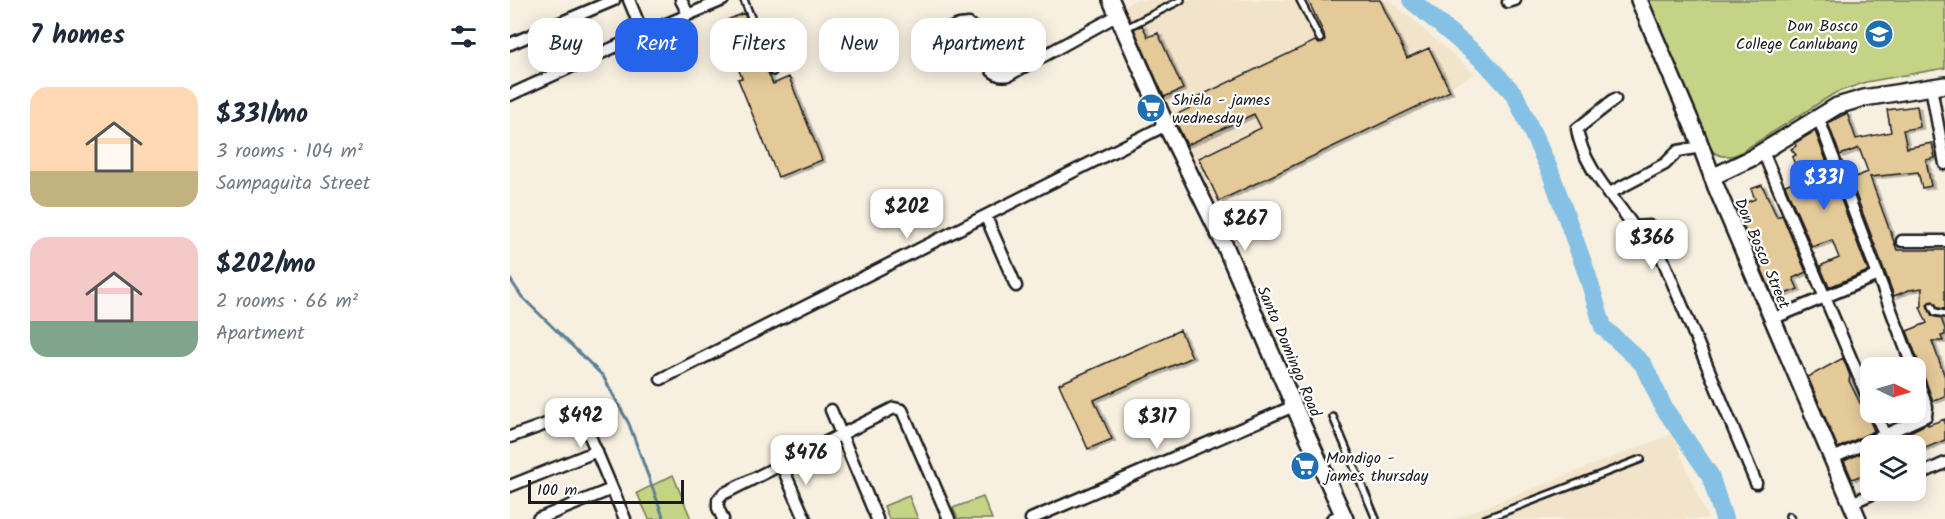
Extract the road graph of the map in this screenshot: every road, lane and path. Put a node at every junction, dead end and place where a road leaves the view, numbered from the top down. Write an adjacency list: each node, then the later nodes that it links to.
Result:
1 (614, 0): 16 (street)
2 (629, 0): 11 (street)
3 (681, 0): 10 (street)
4 (723, 0): 10 (street)
5 (744, 0): 13 (lane)
6 (1111, 0): 14 (street, Santo Domingo Road)
7 (1181, 0): 14 (lane)
8 (1300, 0): 15 (lane)
9 (1639, 0): 26 (street, Don Bosco Street)
10 (688, 14): 12 (street)
11 (637, 18)
12 (679, 18)
13 (751, 18)
14 (1121, 22): 18 (street); 25 (street, Santo Domingo Road)
15 (1320, 39)
16 (510, 44)
17 (615, 47): 22 (street)
18 (1046, 57)
19 (993, 72): 20 (street)
20 (1015, 72)
21 (1938, 86): 24 (street); 28 (street)
22 (510, 95)
23 (1615, 99): 30 (street)
24 (1818, 117): 27 (street); 34 (street)
25 (1166, 125): 31 (street); 43 (street, Santo Domingo Road)
26 (1701, 147): 29 (street, Don Bosco Street); 30 (street)
27 (1763, 152): 29 (street); 36 (street)
28 (1945, 164)
29 (1712, 177): 39 (street, Don Bosco Street)
30 (1608, 194): 57 (street)
31 (986, 217): 35 (street); 41 (street)
32 (1902, 241): 33 (street)
33 (1945, 241)
34 (1878, 275): 36 (street); 40 (street)
35 (1016, 286)
36 (1824, 296): 39 (street); 42 (street)
37 (1932, 306): 38 (lane)
38 (1945, 314)
39 (1772, 319): 53 (street, Don Bosco Street)
40 (1909, 357)
41 (661, 378)
42 (1860, 380)
43 (1294, 406): 62 (street, Santo Domingo Road); 69 (street)
44 (831, 410): 47 (street)
45 (1333, 417): 70 (lane)
46 (1913, 423): 48 (street)
47 (841, 434): 55 (street); 67 (street); 68 (street)
48 (1887, 435)
49 (511, 436): 51 (street)
50 (1860, 447): 53 (street)
51 (597, 451): 58 (street); 59 (street)
52 (1641, 459): 71 (lane)
53 (1831, 459): 61 (street, Don Bosco Street)
54 (1945, 463): 56 (street)
55 (781, 464): 65 (street); 66 (street)
56 (1926, 472)
57 (1756, 483)
58 (510, 486)
59 (612, 489): 63 (street); 64 (street)
60 (1869, 501): 61 (street)
61 (1854, 514)
62 (1340, 517)
63 (538, 519)
64 (625, 519)
65 (723, 519)
66 (805, 519)
67 (877, 519)
68 (949, 519)
69 (1031, 519)
70 (1376, 519)
71 (1485, 519)

